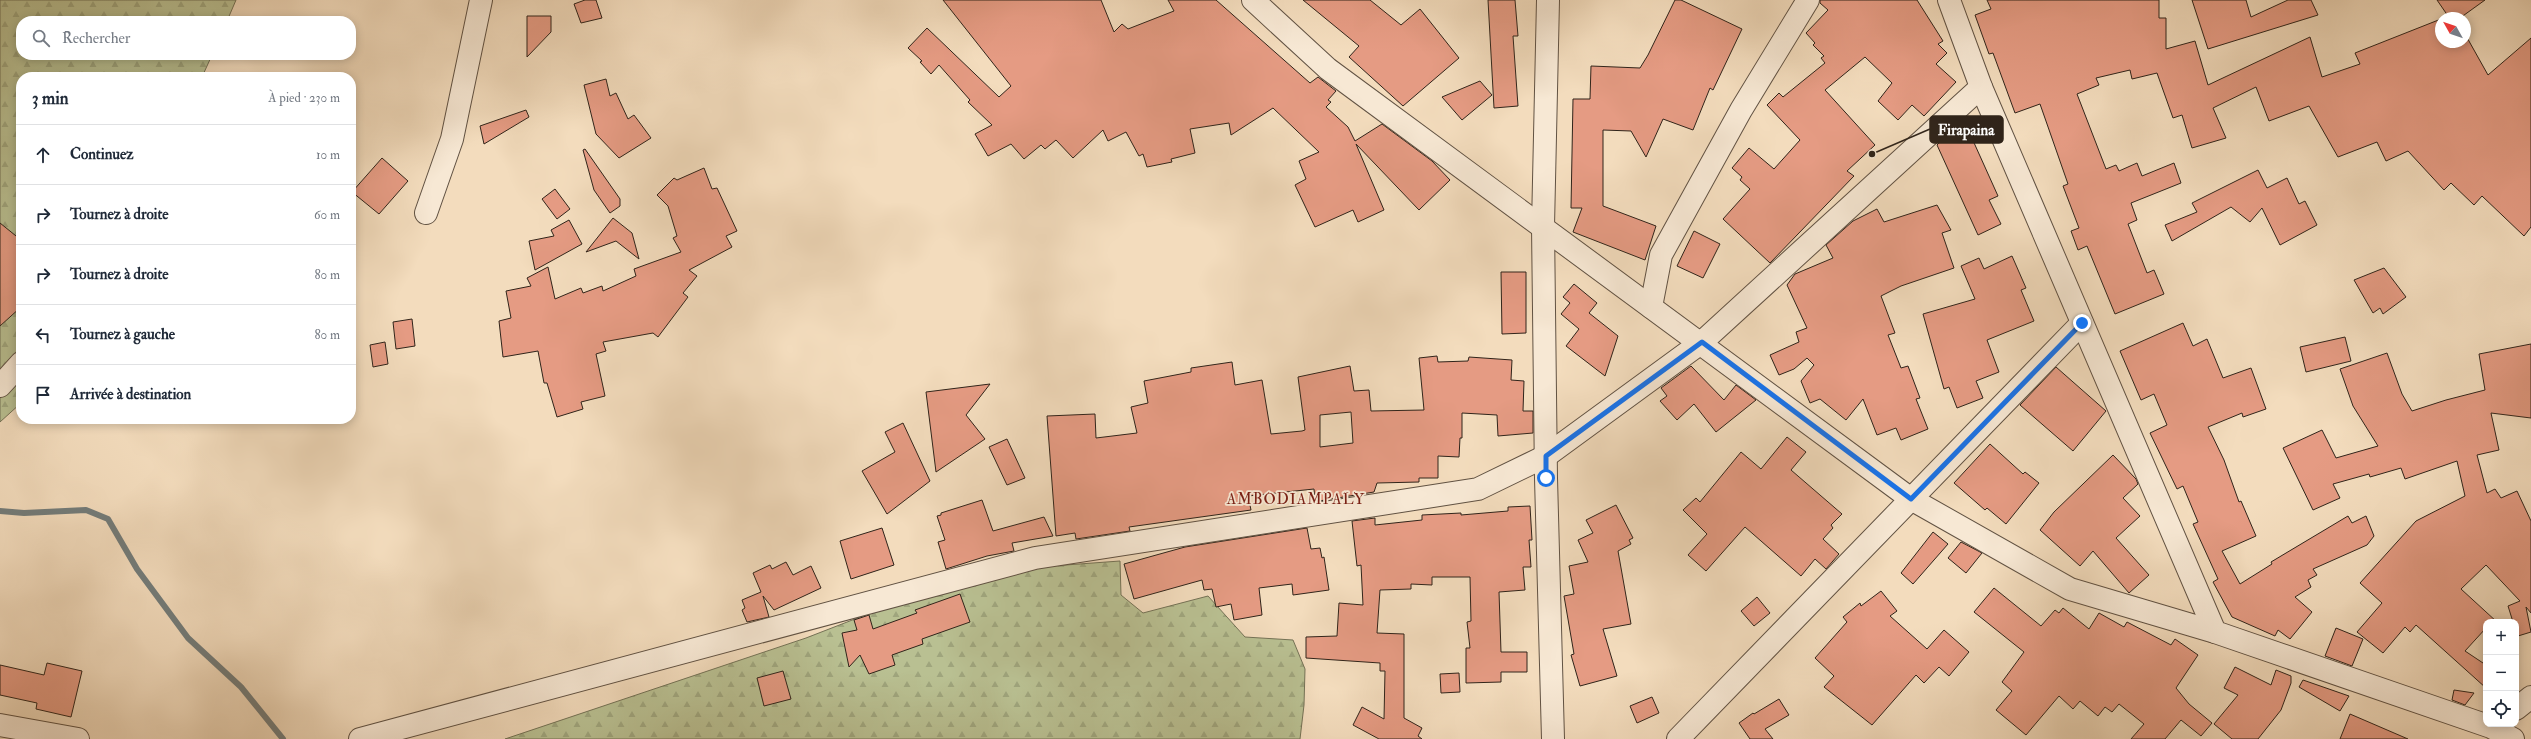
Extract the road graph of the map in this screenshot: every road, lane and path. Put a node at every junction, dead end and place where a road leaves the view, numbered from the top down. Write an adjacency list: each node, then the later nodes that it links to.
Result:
1 (481, 0): 7 (street)
2 (1253, 0): 8 (street)
3 (1548, 0): 8 (street)
4 (1808, 0): 9 (street)
5 (1949, 0): 6 (street)
6 (1981, 87): 10 (street); 11 (street)
7 (426, 213)
8 (1543, 226): 9 (street); 14 (street)
9 (1650, 307): 11 (street)
10 (2082, 323): 15 (street); 16 (street)
11 (1702, 342): 14 (street); 15 (street)
12 (16, 368): 13 (street)
13 (0, 386)
14 (1546, 456): 23 (street); 24 (street)
15 (1911, 499): 16 (street); 25 (street)
16 (2215, 632): 19 (street)
17 (2531, 697): 18 (street)
18 (2519, 706)
19 (2483, 723)
20 (0, 726): 22 (street)
21 (2494, 727): 26 (street)
22 (78, 739)
23 (360, 739)
24 (1553, 739)
25 (1678, 739)
26 (2512, 739)

